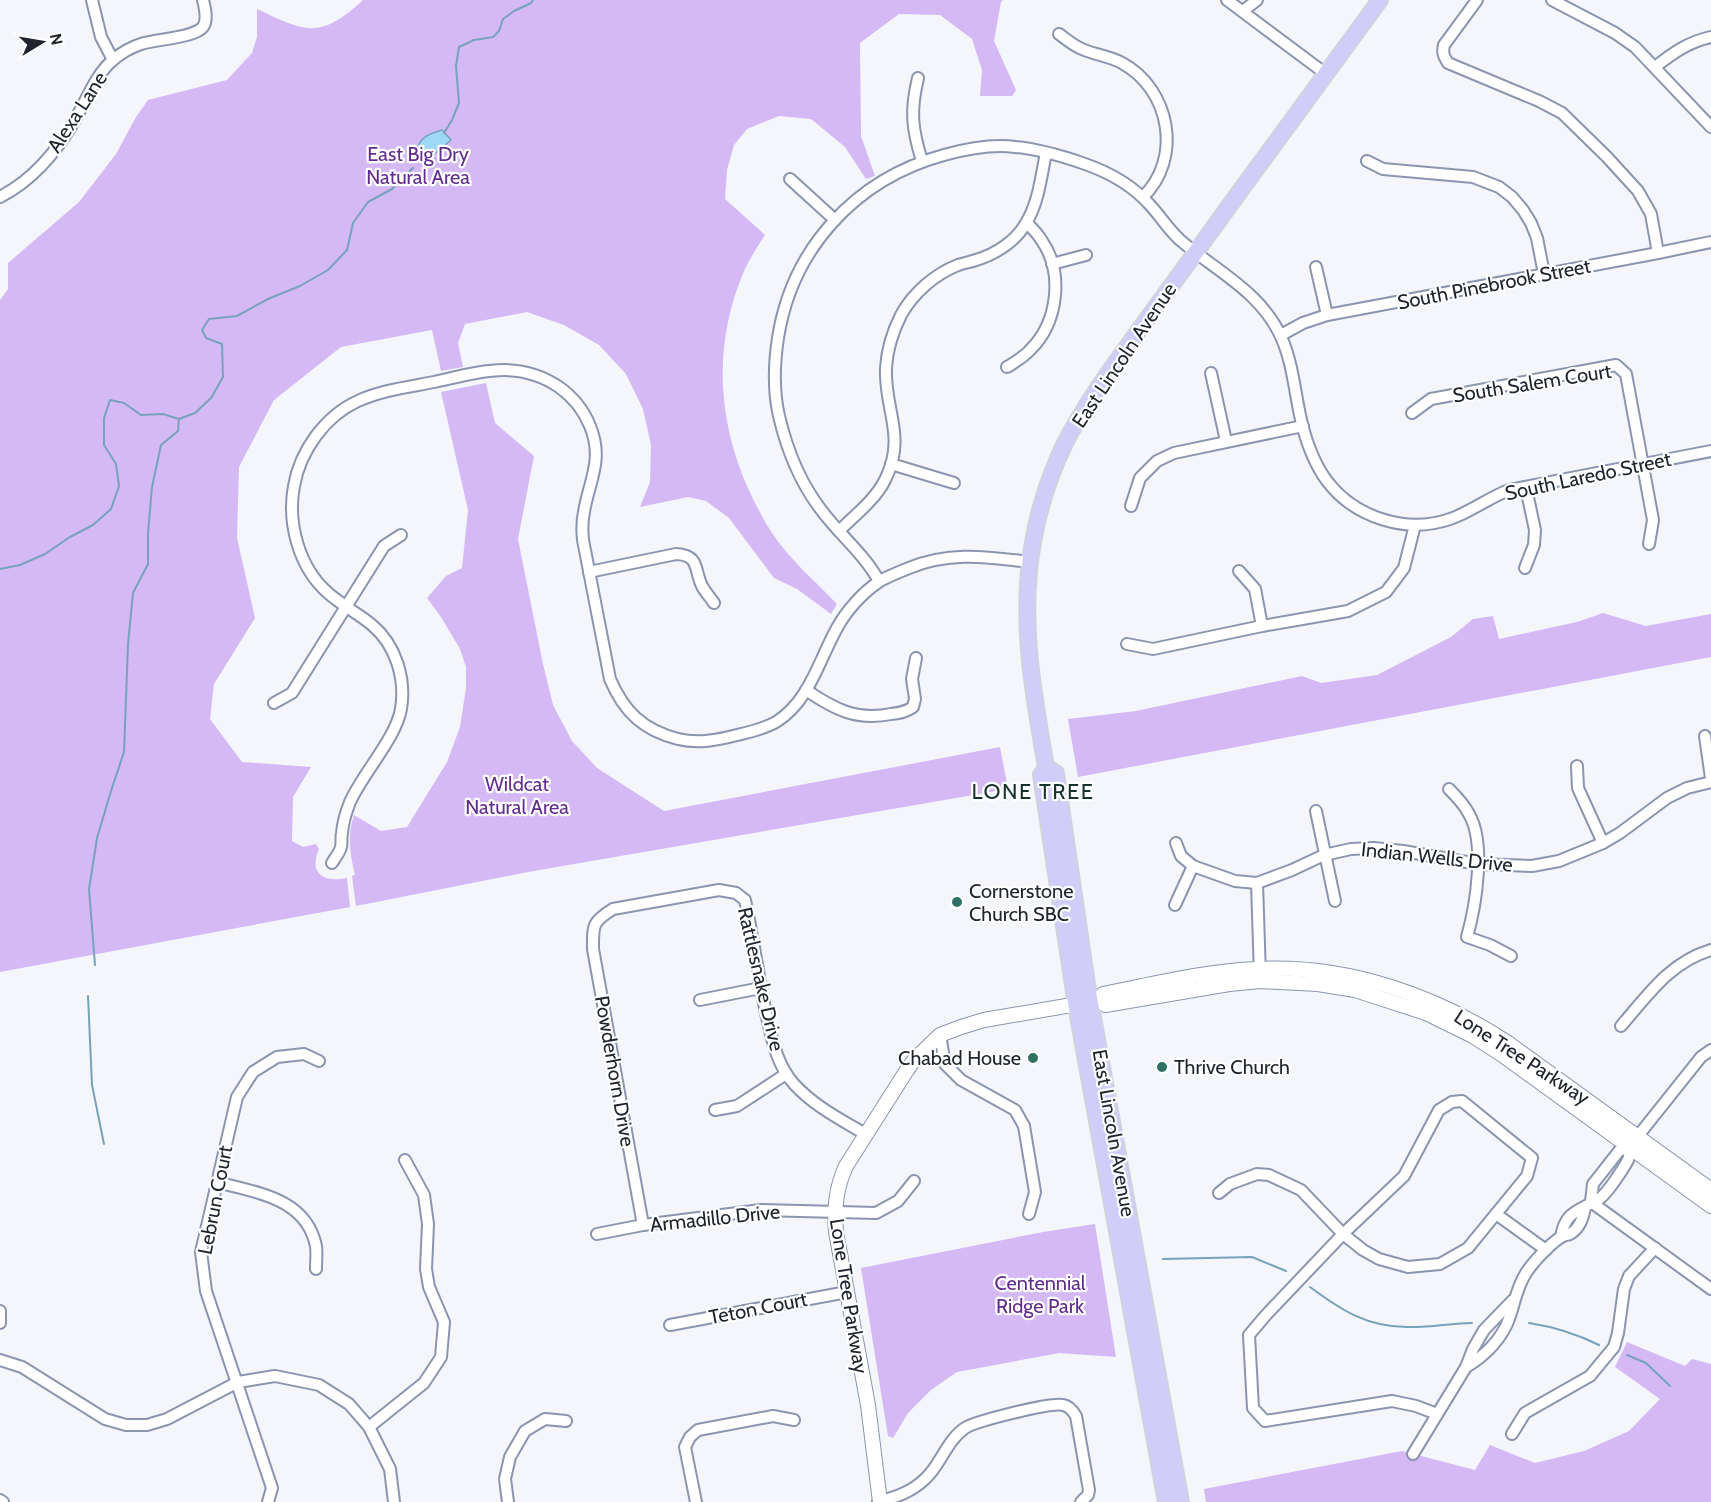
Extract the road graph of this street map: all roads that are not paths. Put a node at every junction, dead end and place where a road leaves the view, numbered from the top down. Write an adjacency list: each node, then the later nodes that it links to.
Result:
1 (92, 0): 11 (street)
2 (204, 0): 11 (street, Alexa Lane)
3 (1227, 0): 8 (street)
4 (1257, 0): 8 (street)
5 (1380, 0): 13 (main road, East Lincoln Avenue)
6 (1477, 0): 26 (street)
7 (1552, 0): 12 (street)
8 (1243, 11): 13 (street)
9 (1059, 34): 21 (street)
10 (1711, 37): 12 (street)
11 (113, 60): 20 (street, Alexa Lane)
12 (1655, 67): 15 (street)
13 (1326, 74): 25 (main road, East Lincoln Avenue)
14 (918, 78): 17 (street)
15 (1711, 127)
16 (1046, 153): 17 (street, South Laredo Street); 21 (street, South Laredo Street); 23 (street)
17 (922, 161): 22 (street, South Laredo Street)
18 (1367, 161): 30 (street)
19 (790, 179): 22 (street)
20 (0, 197)
21 (1143, 197): 25 (street, South Laredo Street)
22 (835, 220): 45 (street, South Laredo Street)
23 (1027, 223): 28 (street); 39 (street)
24 (1711, 242): 26 (street, South Pinebrook Street)
25 (1195, 252): 32 (street, South Laredo Street); 48 (main road, East Lincoln Avenue)
26 (1658, 254): 30 (street, South Pinebrook Street)
27 (1086, 255): 28 (street)
28 (1052, 264): 33 (street)
29 (1316, 267): 31 (street)
30 (1544, 274): 31 (street, South Pinebrook Street)
31 (1327, 315): 32 (street, South Pinebrook Street)
32 (1281, 335): 36 (street, South Laredo Street)
33 (1007, 367)
34 (1211, 373): 37 (street)
35 (1412, 413): 40 (street, South Salem Court)
36 (1303, 426): 37 (street); 44 (street, South Laredo Street)
37 (1226, 441): 43 (street)
38 (1711, 451): 40 (street, South Laredo Street)
39 (891, 464): 41 (street); 45 (street)
40 (1644, 464): 42 (street, South Laredo Street); 47 (street, South Salem Court)
41 (954, 483)
42 (1526, 488): 44 (street, South Laredo Street); 49 (street)
43 (1131, 506)
44 (1415, 525): 55 (street)
45 (839, 531): 52 (street, South Laredo Street)
46 (402, 535): 54 (street)
47 (1649, 544)
48 (1030, 562): 52 (street); 80 (main road, East Lincoln Avenue)
49 (1526, 568)
50 (1239, 571): 55 (street)
51 (589, 572): 53 (street); 54 (street); 58 (street)
52 (879, 582): 58 (street)
53 (714, 603)
54 (346, 607): 59 (street); 68 (street)
55 (1262, 626): 56 (street)
56 (1127, 644)
57 (916, 658): 58 (street)
58 (806, 690)
59 (274, 703)
60 (1705, 736): 62 (street)
61 (1577, 766): 66 (street)
62 (1711, 780): 66 (street, Indian Wells Drive)
63 (1449, 789): 69 (street)
64 (1316, 812): 67 (street)
65 (1176, 843): 70 (street)
66 (1603, 843): 69 (street, Indian Wells Drive)
67 (1324, 855): 69 (street, Indian Wells Drive); 71 (street, Indian Wells Drive); 73 (street)
68 (332, 863)
69 (1478, 864): 76 (street)
70 (1193, 866): 71 (street, Indian Wells Drive); 74 (street)
71 (1257, 883): 77 (street)
72 (736, 893): 78 (street, Rattlesnake Drive); 99 (street, Powderhorn Drive)
73 (1335, 901)
74 (1175, 905)
75 (1711, 950): 81 (street)
76 (1511, 956)
77 (1260, 975): 80 (street, Lone Tree Parkway); 88 (street, Lone Tree Parkway)
78 (761, 988): 79 (street); 85 (street, Rattlesnake Drive)
79 (700, 1000)
80 (1089, 1002): 82 (street, Lone Tree Parkway); 126 (main road, East Lincoln Avenue); 127 (main road, East Lincoln Avenue)
81 (1621, 1026)
82 (940, 1035): 87 (street, Lone Tree Parkway); 97 (street)
83 (1711, 1050): 88 (street)
84 (319, 1061): 91 (street, Lebrun Court)
85 (786, 1074): 86 (street); 87 (street, Rattlesnake Drive)
86 (715, 1110)
87 (865, 1134): 96 (street, Lone Tree Parkway)
88 (1633, 1141): 92 (street, Lone Tree Parkway); 94 (street); 95 (street, Lone Tree Parkway)
89 (405, 1160): 117 (street)
90 (914, 1181): 96 (street, Armadillo Drive)
91 (217, 1182): 104 (street); 113 (street, Lebrun Court)
92 (1711, 1190)
93 (1220, 1192): 101 (street)
94 (1588, 1204): 102 (street); 103 (street)
95 (1711, 1206)
96 (834, 1211): 99 (street, Armadillo Drive); 106 (street, Lone Tree Parkway)
97 (1029, 1214)
98 (1496, 1214): 101 (street); 101 (street); 103 (street)
99 (642, 1225): 100 (street, Armadillo Drive)
100 (597, 1234)
101 (1343, 1234): 114 (street)
102 (1654, 1248): 105 (street); 118 (street)
103 (1546, 1250): 107 (street)
104 (316, 1269)
105 (1711, 1289)
106 (847, 1292): 110 (street, Teton Court); 124 (street, Lone Tree Parkway)
107 (1513, 1300): 112 (street); 112 (street)
108 (0, 1311): 109 (street)
109 (0, 1323)
110 (670, 1325)
111 (0, 1360): 113 (street)
112 (1466, 1367): 114 (street)
113 (238, 1382): 117 (street); 120 (street, Lebrun Court)
114 (1437, 1414): 119 (street)
115 (794, 1420): 123 (street)
116 (566, 1421): 122 (street)
117 (369, 1426): 121 (street)
118 (1512, 1434)
119 (1413, 1454)
120 (267, 1502)
121 (394, 1502)
122 (508, 1502)
123 (696, 1502)
124 (879, 1502): 125 (street)
125 (1081, 1502)
126 (1166, 1502)
127 (1181, 1502)

